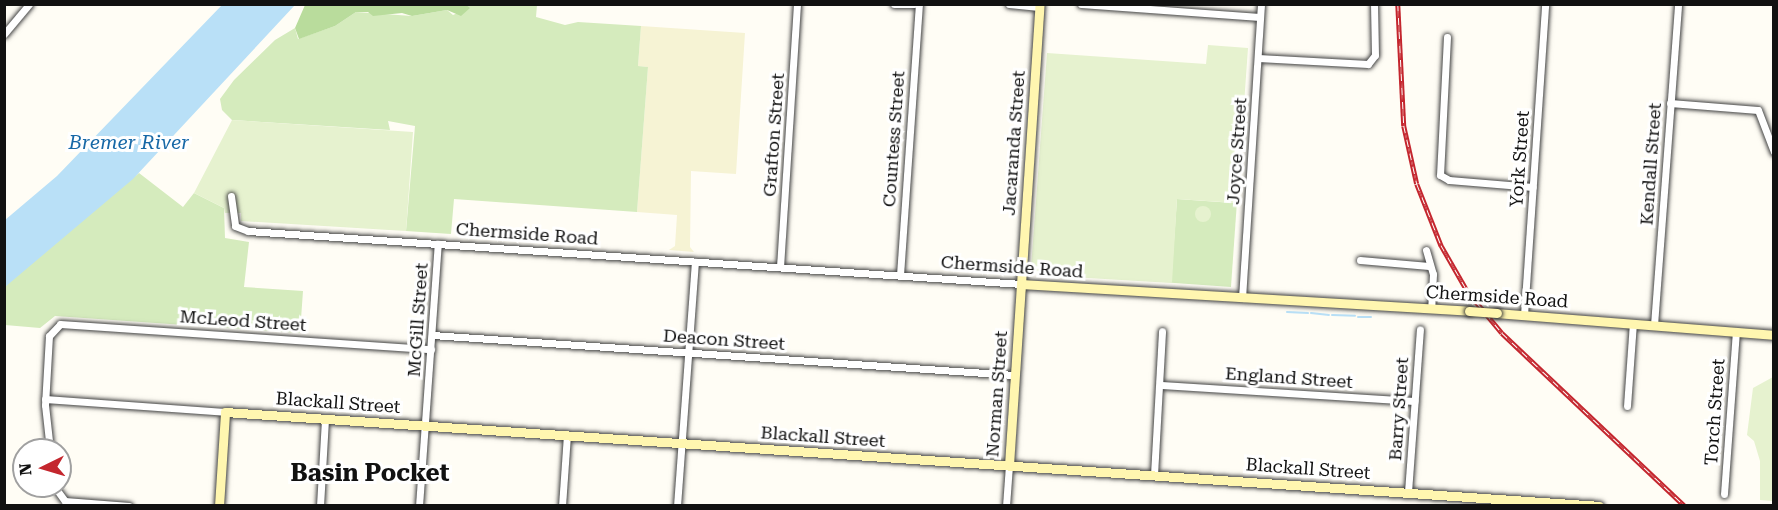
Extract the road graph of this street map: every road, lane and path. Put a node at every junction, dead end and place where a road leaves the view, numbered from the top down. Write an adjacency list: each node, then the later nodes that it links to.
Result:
1 (29, 4): 14 (street)
2 (797, 4): 26 (street, Grafton Street)
3 (894, 4): 4 (street)
4 (916, 4): 27 (street, Countess Street)
5 (1009, 4): 11 (street)
6 (1081, 4): 12 (street)
7 (1261, 4): 13 (street, Joyce Street)
8 (1374, 4): 16 (street)
9 (1545, 4): 19 (street, York Street)
10 (1678, 4): 17 (street, Kendall Street)
11 (1040, 6): 28 (street, Jacaranda Street)
12 (1161, 7): 13 (street)
13 (1260, 16): 16 (street, Joyce Street)
14 (4, 34)
15 (1447, 37): 19 (street)
16 (1258, 58): 29 (street, Joyce Street)
17 (1670, 103): 18 (street); 33 (street, Kendall Street)
18 (1773, 152)
19 (1533, 187): 31 (street, York Street)
20 (231, 196): 21 (street, Chermside Road)
21 (438, 244): 24 (street, Chermside Road); 38 (street, McGill Street)
22 (1426, 250): 25 (street)
23 (1360, 260): 25 (street)
24 (694, 262): 26 (street, Chermside Road); 40 (street)
25 (1429, 266): 30 (street)
26 (780, 267): 27 (street, Chermside Road)
27 (900, 275): 28 (street, Chermside Road)
28 (1021, 284): 29 (street, Chermside Road); 41 (street, Norman Street)
29 (1242, 298): 30 (street, Chermside Road)
30 (1431, 309): 31 (street, Chermside Road, bridge)
31 (1524, 315): 32 (street, Chermside Road)
32 (1633, 323): 33 (street, Chermside Road); 45 (street)
33 (1654, 325): 36 (street, Chermside Road)
34 (1420, 329): 44 (street, Barry Street)
35 (1162, 331): 42 (street)
36 (1736, 332): 37 (street, Chermside Road); 55 (street, Torch Street)
37 (1773, 334)
38 (432, 335): 39 (street, McGill Street); 40 (street, Deacon Street)
39 (431, 349): 43 (street, McLeod Street); 48 (street, McGill Street)
40 (688, 353): 41 (street, Deacon Street); 51 (street)
41 (1014, 375): 52 (street, Norman Street)
42 (1161, 385): 44 (street, England Street); 53 (street)
43 (45, 399): 46 (street, Blackall Street); 50 (street)
44 (1414, 401): 54 (street, Barry Street)
45 (1627, 406)
46 (225, 412): 47 (street, Blackall Street); 58 (street)
47 (325, 418): 48 (street, Blackall Street); 59 (street)
48 (426, 426): 49 (street, Blackall Street); 60 (street, McGill Street)
49 (567, 435): 51 (street, Blackall Street); 61 (street)
50 (49, 438)
51 (682, 443): 52 (street, Blackall Street); 62 (street)
52 (1009, 465): 53 (street, Blackall Street); 63 (street, Norman Street)
53 (1154, 475): 54 (street, Blackall Street)
54 (1408, 492): 64 (street, Blackall Street)
55 (1724, 494)
56 (60, 498): 57 (street)
57 (129, 506)
58 (219, 506)
59 (320, 506)
60 (419, 506)
61 (562, 506)
62 (677, 506)
63 (1006, 506)
64 (1599, 506)

